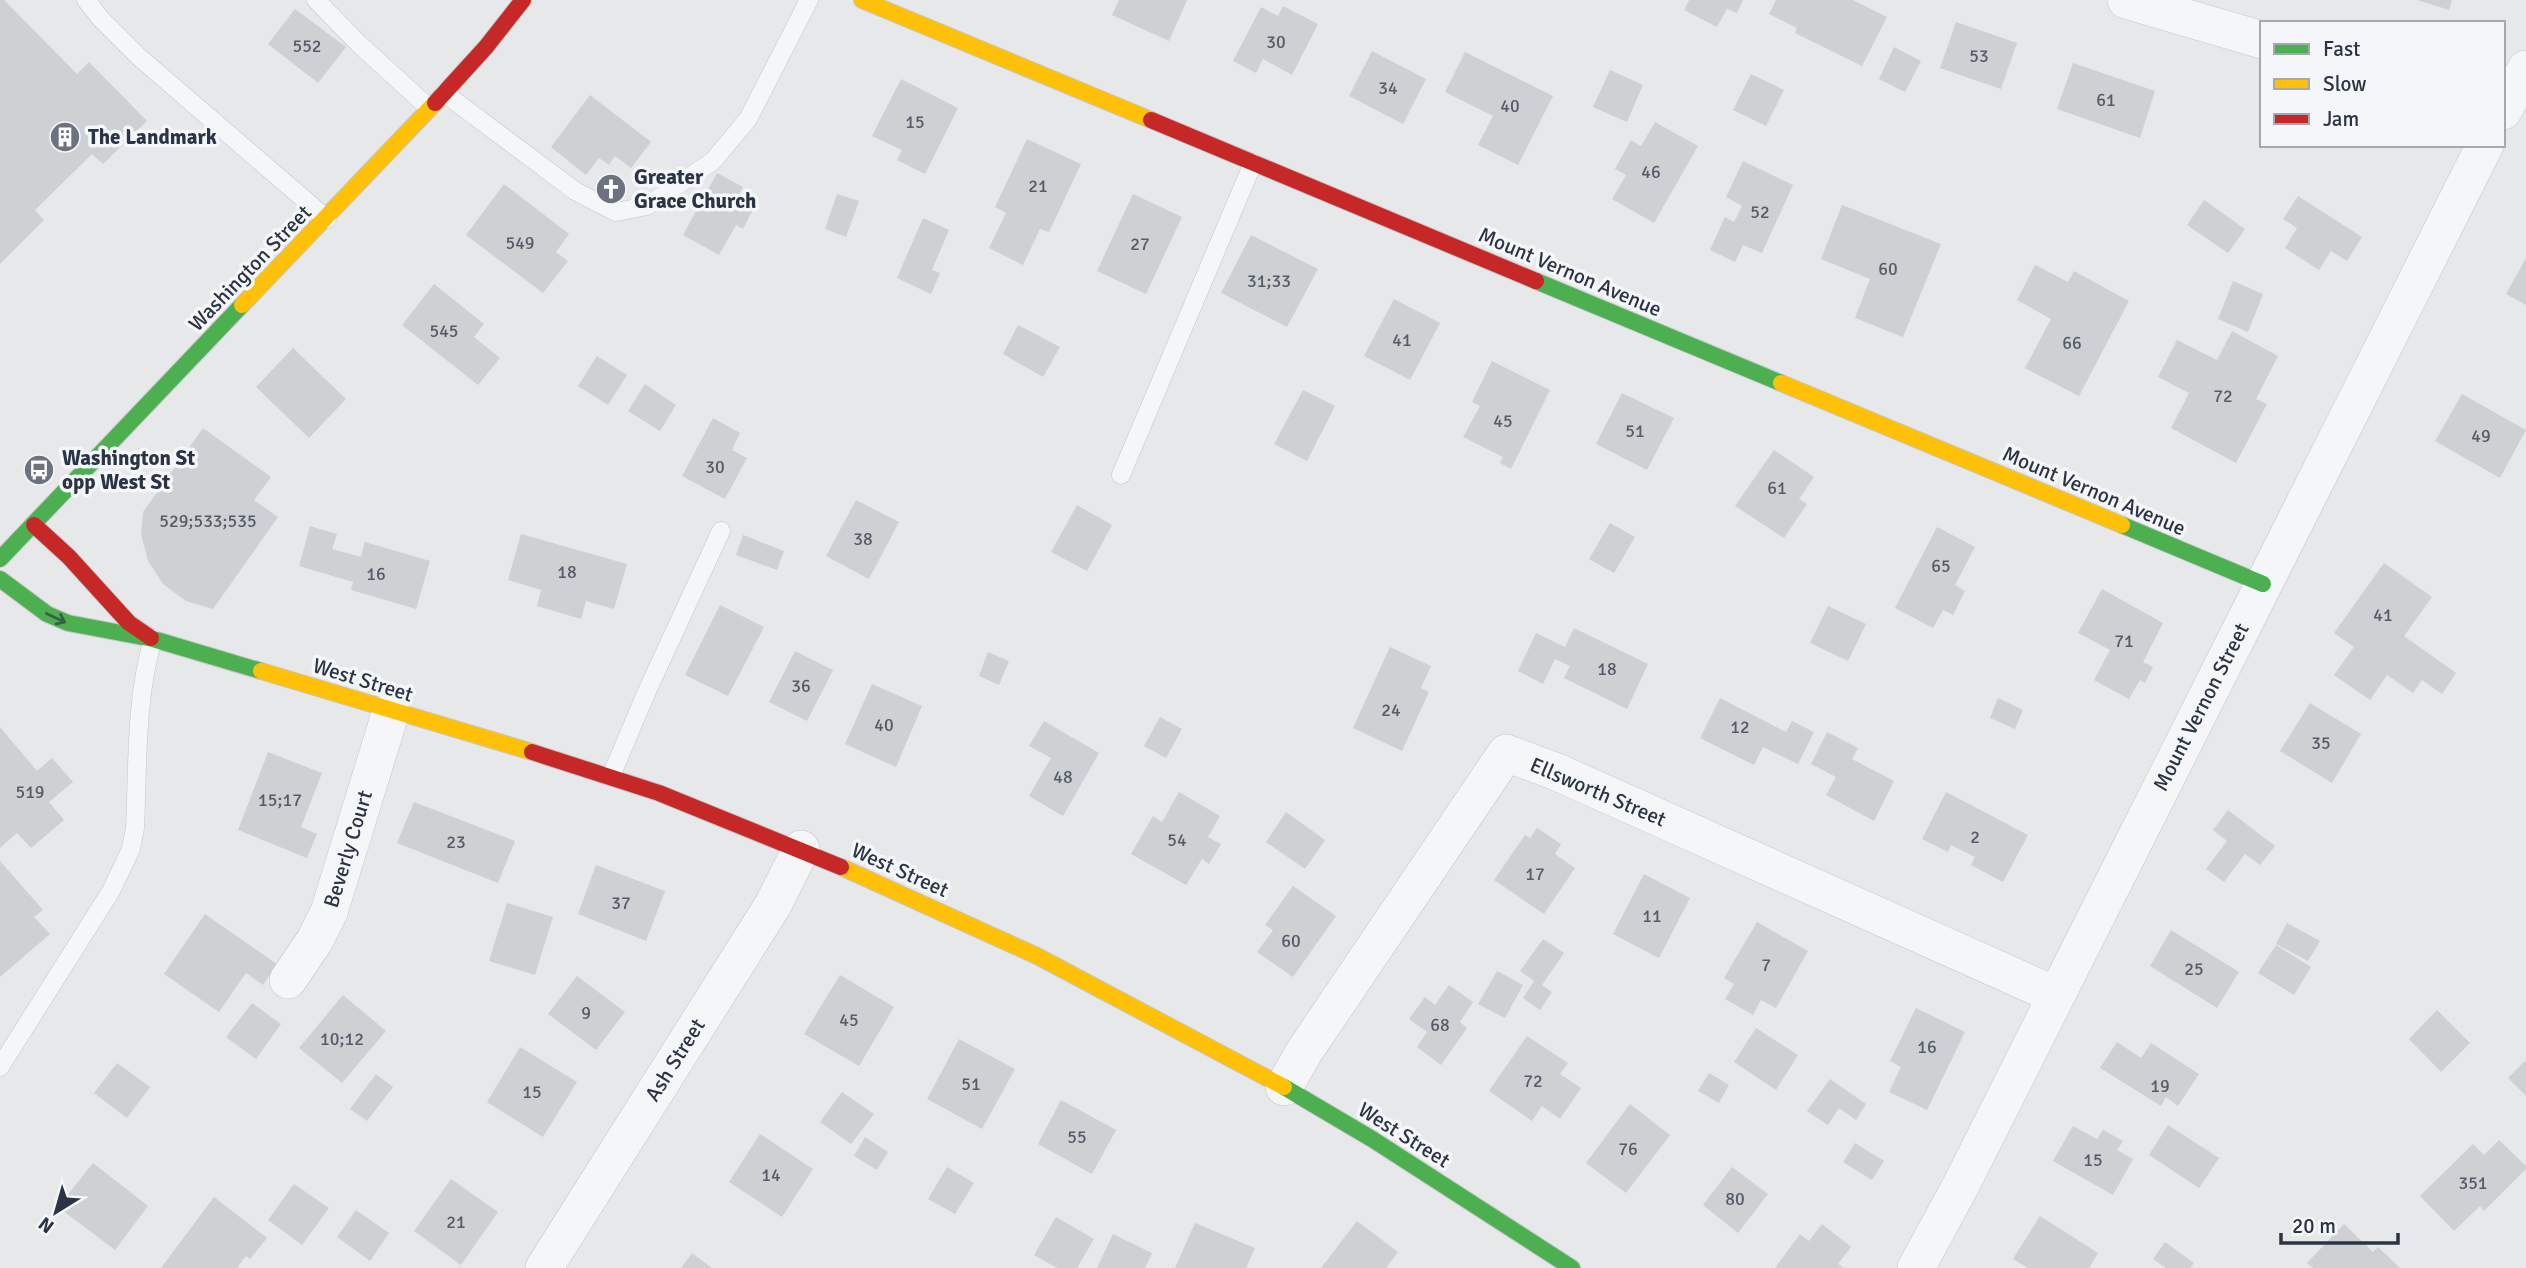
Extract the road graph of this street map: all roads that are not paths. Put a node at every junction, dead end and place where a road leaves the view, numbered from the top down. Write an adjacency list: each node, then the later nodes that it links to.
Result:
1 (86, 0): 14 (lane)
2 (316, 0): 11 (lane)
3 (523, 0): 9 (street, Washington Street)
4 (809, 0): 9 (lane)
5 (862, 0): 13 (street, Mount Vernon Avenue)
6 (2126, 0): 7 (street)
7 (2260, 39)
8 (2526, 69): 10 (street)
9 (444, 93): 11 (street, Washington Street)
10 (2505, 107)
11 (429, 108): 14 (street, Washington Street)
12 (2484, 147): 20 (street, Mount Vernon Street)
13 (1253, 163): 15 (lane); 20 (street, Mount Vernon Avenue)
14 (327, 219): 16 (street, Washington Street)
15 (1121, 475)
16 (34, 525): 18 (street, Washington Street); 21 (street, West Street)
17 (721, 531): 23 (lane)
18 (0, 559)
19 (0, 579): 21 (street, West Street, one-way to 21)
20 (2263, 584): 26 (street, Mount Vernon Street)
21 (153, 639): 22 (street, West Street); 27 (lane)
22 (391, 711): 23 (street, West Street); 25 (street, Beverly Court)
23 (611, 776): 24 (street, West Street)
24 (801, 849): 28 (street, West Street); 29 (street, Ash Street)
25 (288, 980)
26 (2055, 995): 28 (street, Ellsworth Street); 31 (street, Mount Vernon Street)
27 (0, 1067)
28 (1284, 1087): 30 (street, West Street)
29 (544, 1268)
30 (1572, 1268)
31 (1916, 1268)

